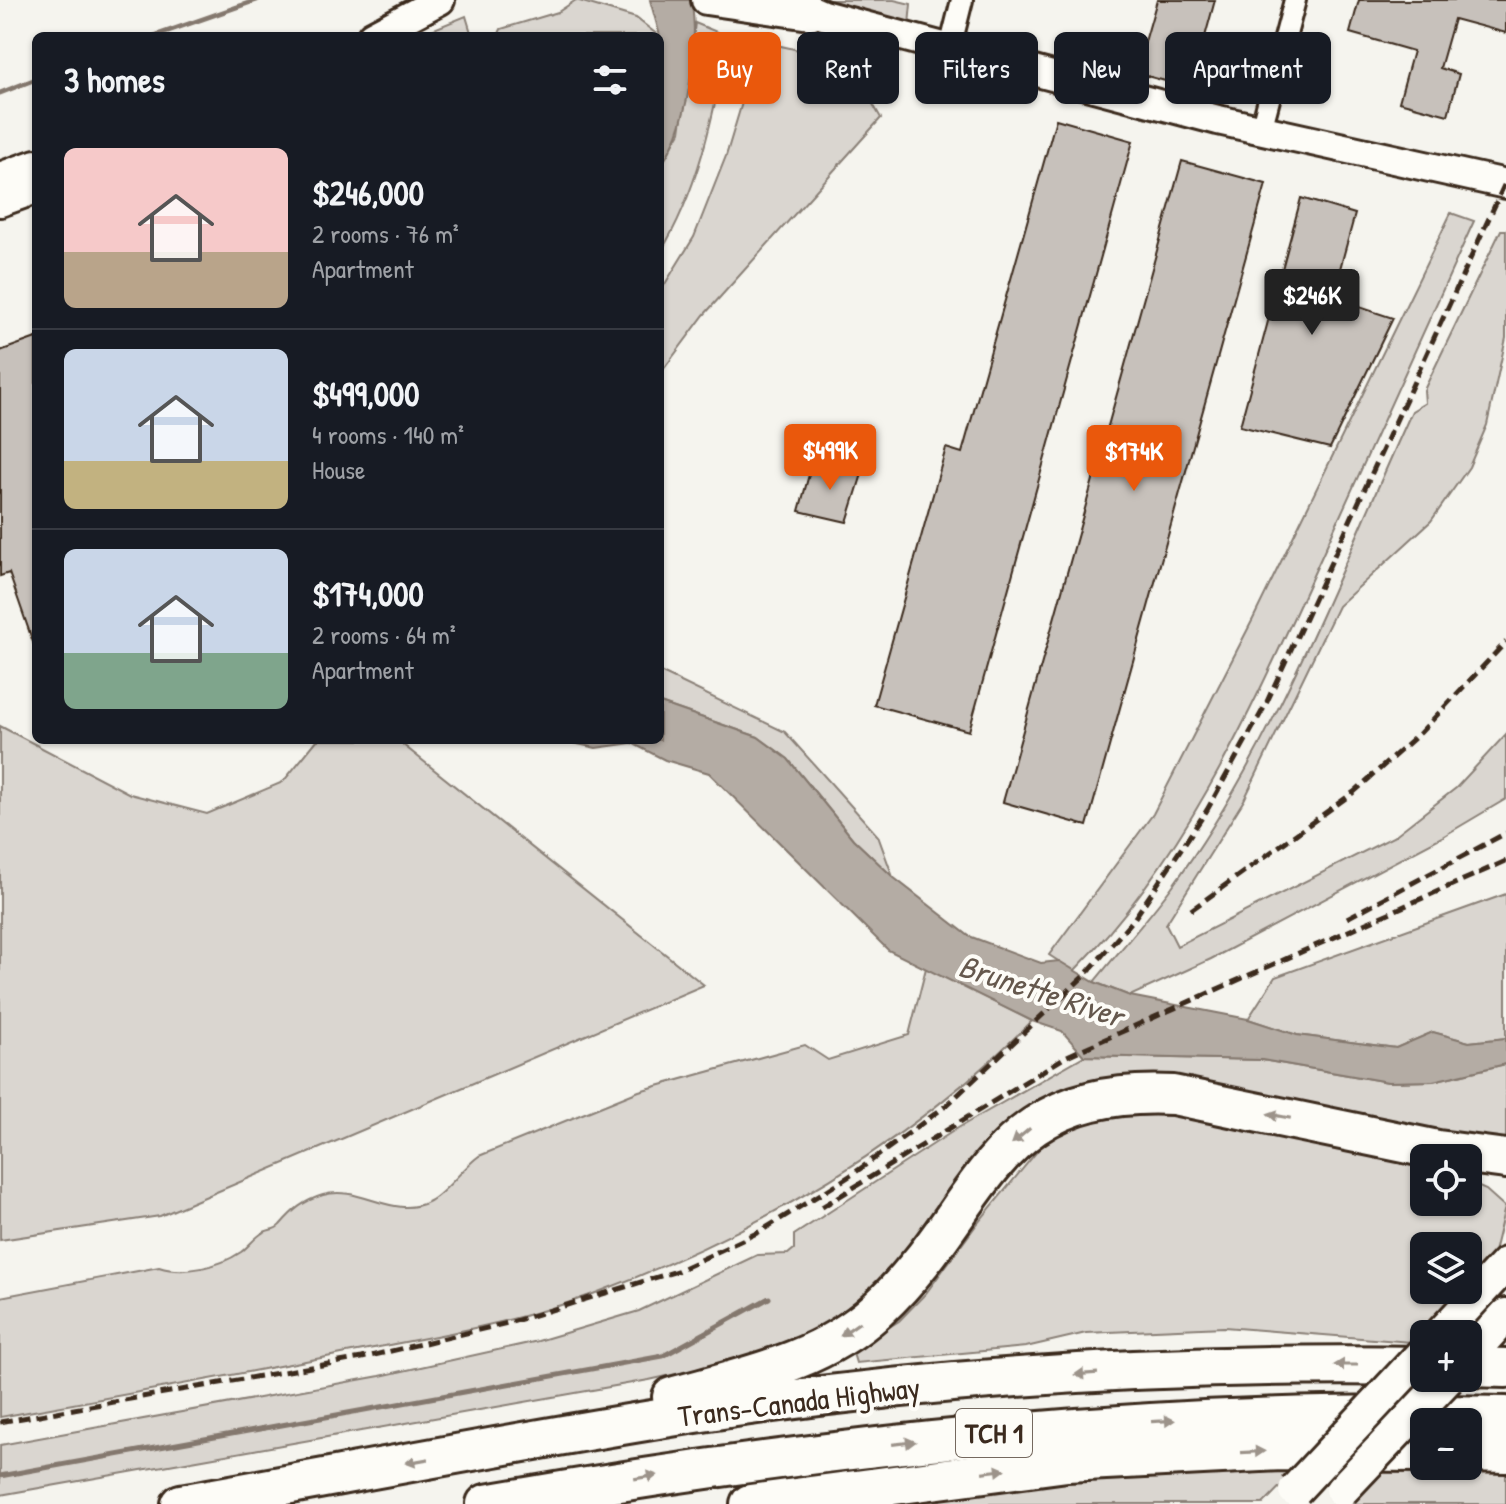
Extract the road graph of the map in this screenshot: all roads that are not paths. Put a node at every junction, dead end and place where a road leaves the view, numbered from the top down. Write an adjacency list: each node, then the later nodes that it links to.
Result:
1 (440, 0): 7 (street)
2 (706, 0): 6 (street)
3 (788, 0): 6 (street)
4 (962, 0): 8 (street)
5 (1295, 0): 11 (street)
6 (823, 15): 9 (street)
7 (380, 32)
8 (954, 32)
9 (915, 39)
10 (1038, 71): 11 (street)
11 (1261, 130): 14 (street)
12 (32, 165): 13 (street)
13 (0, 177)
14 (1506, 184)
15 (32, 190): 16 (street)
16 (0, 202)
17 (1410, 1147): 32 (highway, one-way to 32)
18 (1482, 1158): 19 (highway)
19 (1506, 1159)
20 (1482, 1172): 21 (highway)
21 (1506, 1190)
22 (1506, 1264): 24 (main road)
23 (1506, 1315): 25 (main road)
24 (1454, 1320)
25 (1482, 1342)
26 (1410, 1366): 32 (highway, Trans-Canada Highway / TCH 1, one-way to 32)
27 (1410, 1367): 36 (main road, bridge)
28 (1482, 1367): 29 (highway)
29 (1506, 1368)
30 (1435, 1392): 37 (main road, bridge)
31 (1506, 1416): 39 (highway, Trans-Canada Highway / TCH 1, one-way to 31)
32 (494, 1448): 38 (highway, Trans-Canada Highway / TCH 1, one-way to 38)
33 (1410, 1452): 40 (highway, one-way to 33)
34 (1482, 1452): 35 (highway)
35 (1506, 1453)
36 (1289, 1497)
37 (1336, 1497)
38 (181, 1504)
39 (486, 1504)
40 (750, 1504)

